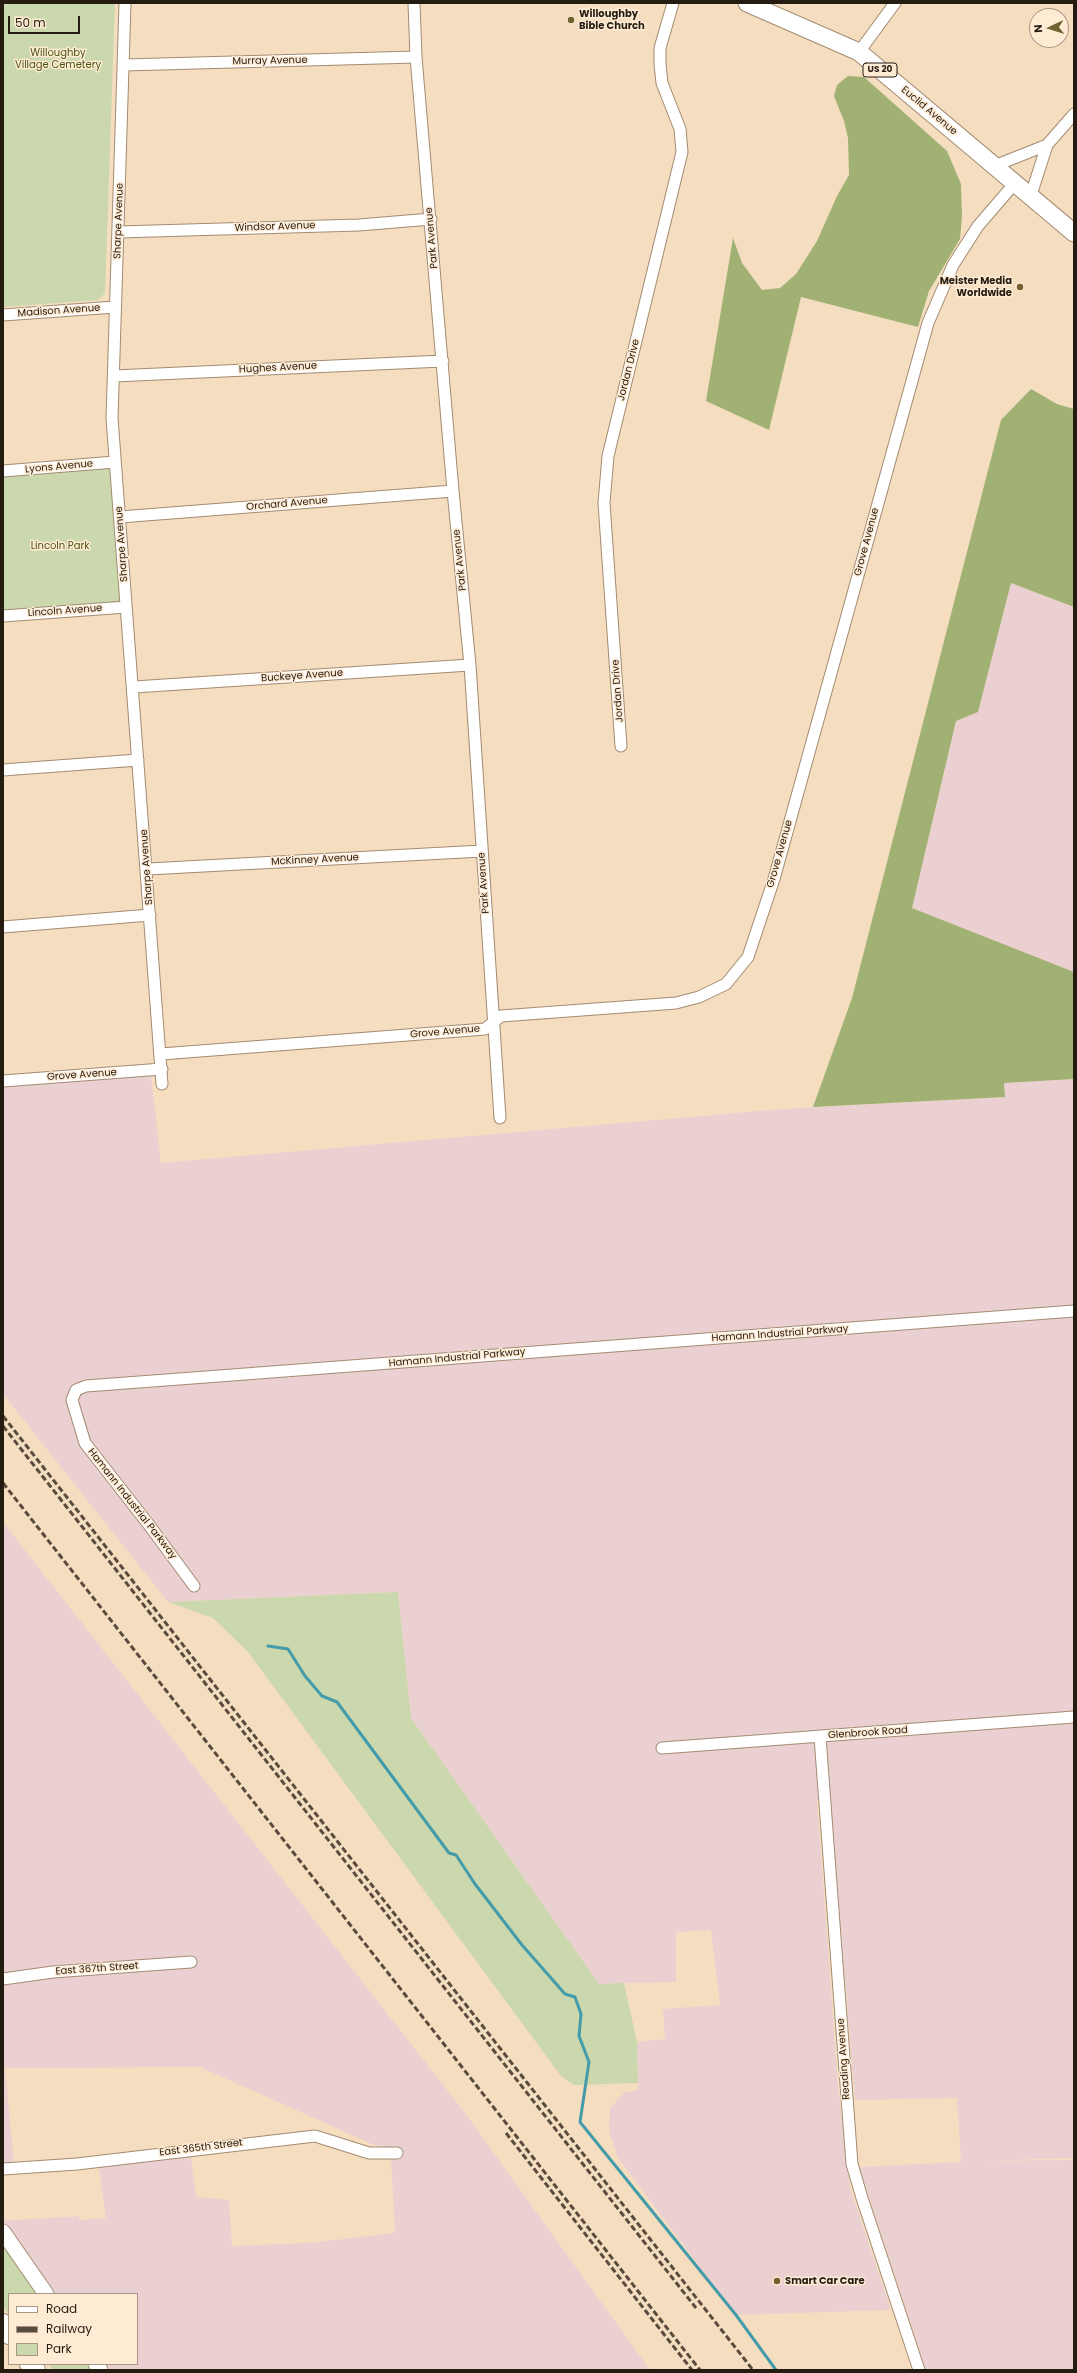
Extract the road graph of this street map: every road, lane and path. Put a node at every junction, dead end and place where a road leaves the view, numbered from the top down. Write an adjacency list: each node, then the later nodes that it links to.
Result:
1 (125, 3): 8 (street, Sharpe Avenue)
2 (414, 3): 7 (street, Park Avenue)
3 (673, 3): 29 (street, Jordan Drive)
4 (747, 3): 6 (main road, Euclid Avenue / US 20)
5 (895, 3): 6 (street)
6 (859, 52): 11 (main road, Euclid Avenue / US 20)
7 (416, 58): 8 (street, Murray Avenue); 14 (street, Park Avenue)
8 (124, 65): 15 (street, Sharpe Avenue)
9 (1074, 114): 10 (street)
10 (1047, 145): 11 (street); 13 (street)
11 (994, 166): 12 (main road, Euclid Avenue / US 20)
12 (1015, 183): 13 (main road, Euclid Avenue / US 20); 36 (street, Grove Avenue)
13 (1031, 195): 16 (main road, Euclid Avenue / US 20)
14 (431, 219): 15 (street, Windsor Avenue); 19 (street, Park Avenue)
15 (119, 232): 17 (street, Sharpe Avenue)
16 (1074, 233)
17 (115, 307): 18 (street, Madison Avenue); 20 (street, Sharpe Avenue)
18 (3, 315)
19 (443, 361): 20 (street, Hughes Avenue); 23 (street, Park Avenue)
20 (114, 376): 21 (street, Sharpe Avenue)
21 (115, 462): 22 (street, Lyons Avenue); 24 (street, Sharpe Avenue)
22 (3, 471)
23 (453, 491): 24 (street, Orchard Avenue); 27 (street, Park Avenue)
24 (120, 517): 25 (street, Sharpe Avenue)
25 (126, 607): 26 (street, Lincoln Avenue); 28 (street, Sharpe Avenue)
26 (3, 616)
27 (470, 665): 28 (street, Buckeye Avenue); 32 (street, Park Avenue)
28 (134, 687): 30 (street, Sharpe Avenue)
29 (621, 746)
30 (138, 760): 31 (street); 33 (street, Sharpe Avenue)
31 (3, 770)
32 (482, 851): 33 (street, McKinney Avenue); 36 (street, Park Avenue)
33 (148, 869): 34 (street, Sharpe Avenue)
34 (150, 915): 35 (street); 37 (street, Sharpe Avenue)
35 (3, 927)
36 (493, 1023): 37 (street, Grove Avenue); 41 (street, Park Avenue)
37 (161, 1054): 38 (street, Sharpe Avenue)
38 (162, 1069): 39 (street, Grove Avenue); 40 (street, Sharpe Avenue)
39 (3, 1081)
40 (162, 1084)
41 (500, 1118)
42 (1074, 1311): 43 (street, Hamann Industrial Parkway)
43 (194, 1586)
44 (1074, 1717): 45 (street, Glenbrook Road)
45 (820, 1737): 46 (street, Glenbrook Road); 53 (street, Reading Avenue)
46 (662, 1748)
47 (191, 1962): 48 (street, East 367th Street)
48 (3, 1979)
49 (397, 2153): 50 (street, East 365th Street)
50 (3, 2169)
51 (3, 2232): 52 (street)
52 (45, 2293)
53 (919, 2370)

